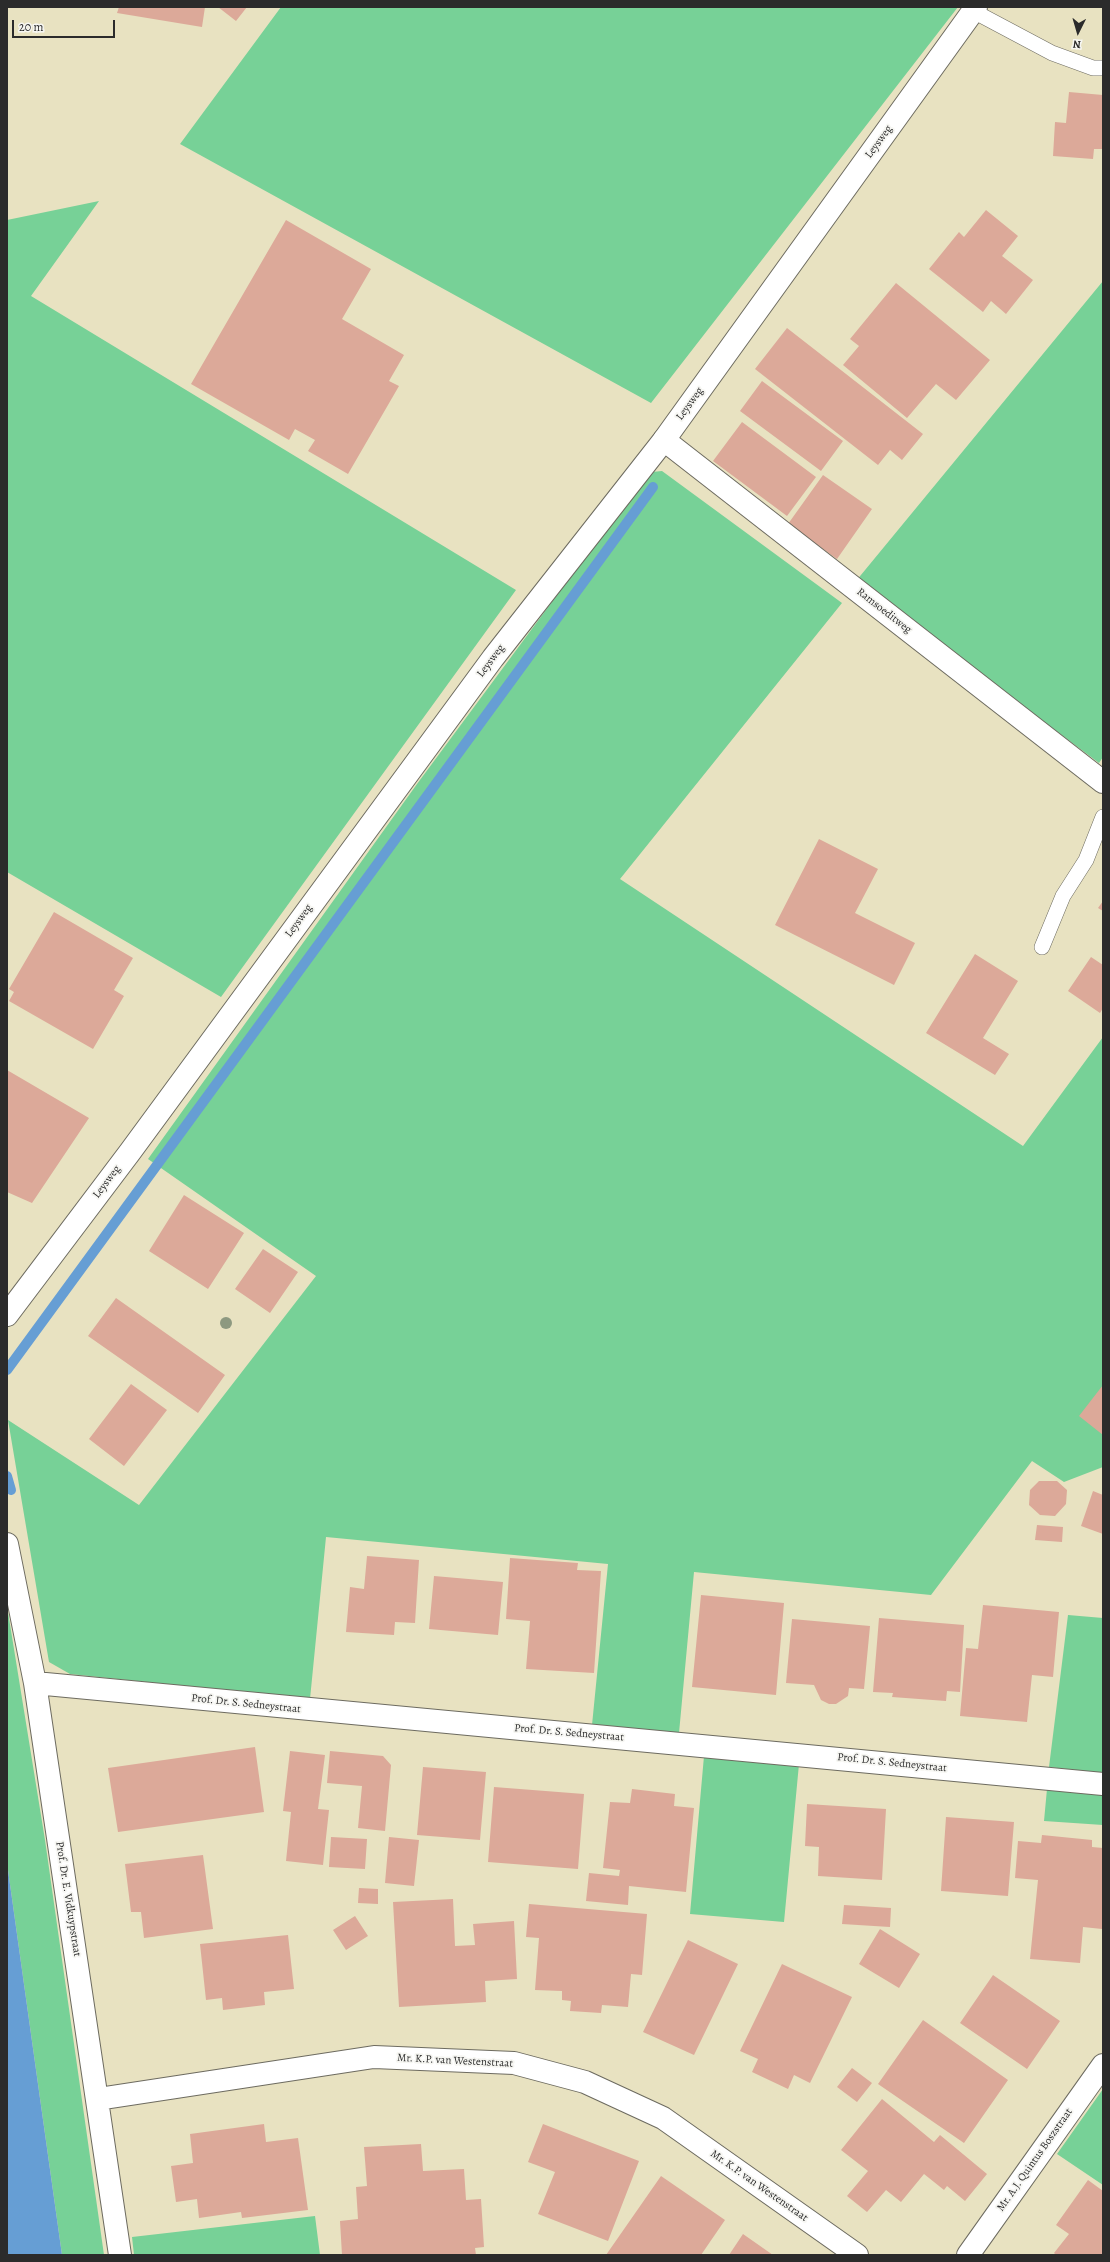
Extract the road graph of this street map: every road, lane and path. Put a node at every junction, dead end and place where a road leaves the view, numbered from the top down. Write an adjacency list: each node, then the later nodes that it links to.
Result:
1 (975, 9): 2 (lane); 3 (street, Leysweg)
2 (1103, 68)
3 (664, 440): 4 (street, Ramsoeditweg); 7 (street, Leysweg)
4 (1103, 782)
5 (1103, 817): 6 (lane)
6 (1042, 947)
7 (7, 1315)
8 (7, 1544): 9 (street, Prof. Dr. E. Vidkuypstraat)
9 (35, 1683): 10 (street, Prof. Dr. S. Sedneystraat); 12 (street, Prof. Dr. E. Vidkuypstraat)
10 (1103, 1784)
11 (1103, 2065): 15 (street, Mr. A.J. Quintus Boszstraat)
12 (98, 2100): 13 (street, Prof. Dr. E. Vidkuypstraat); 14 (street, Mr. K.P. van Westenstraat)
13 (120, 2255)
14 (857, 2255)
15 (968, 2255)

